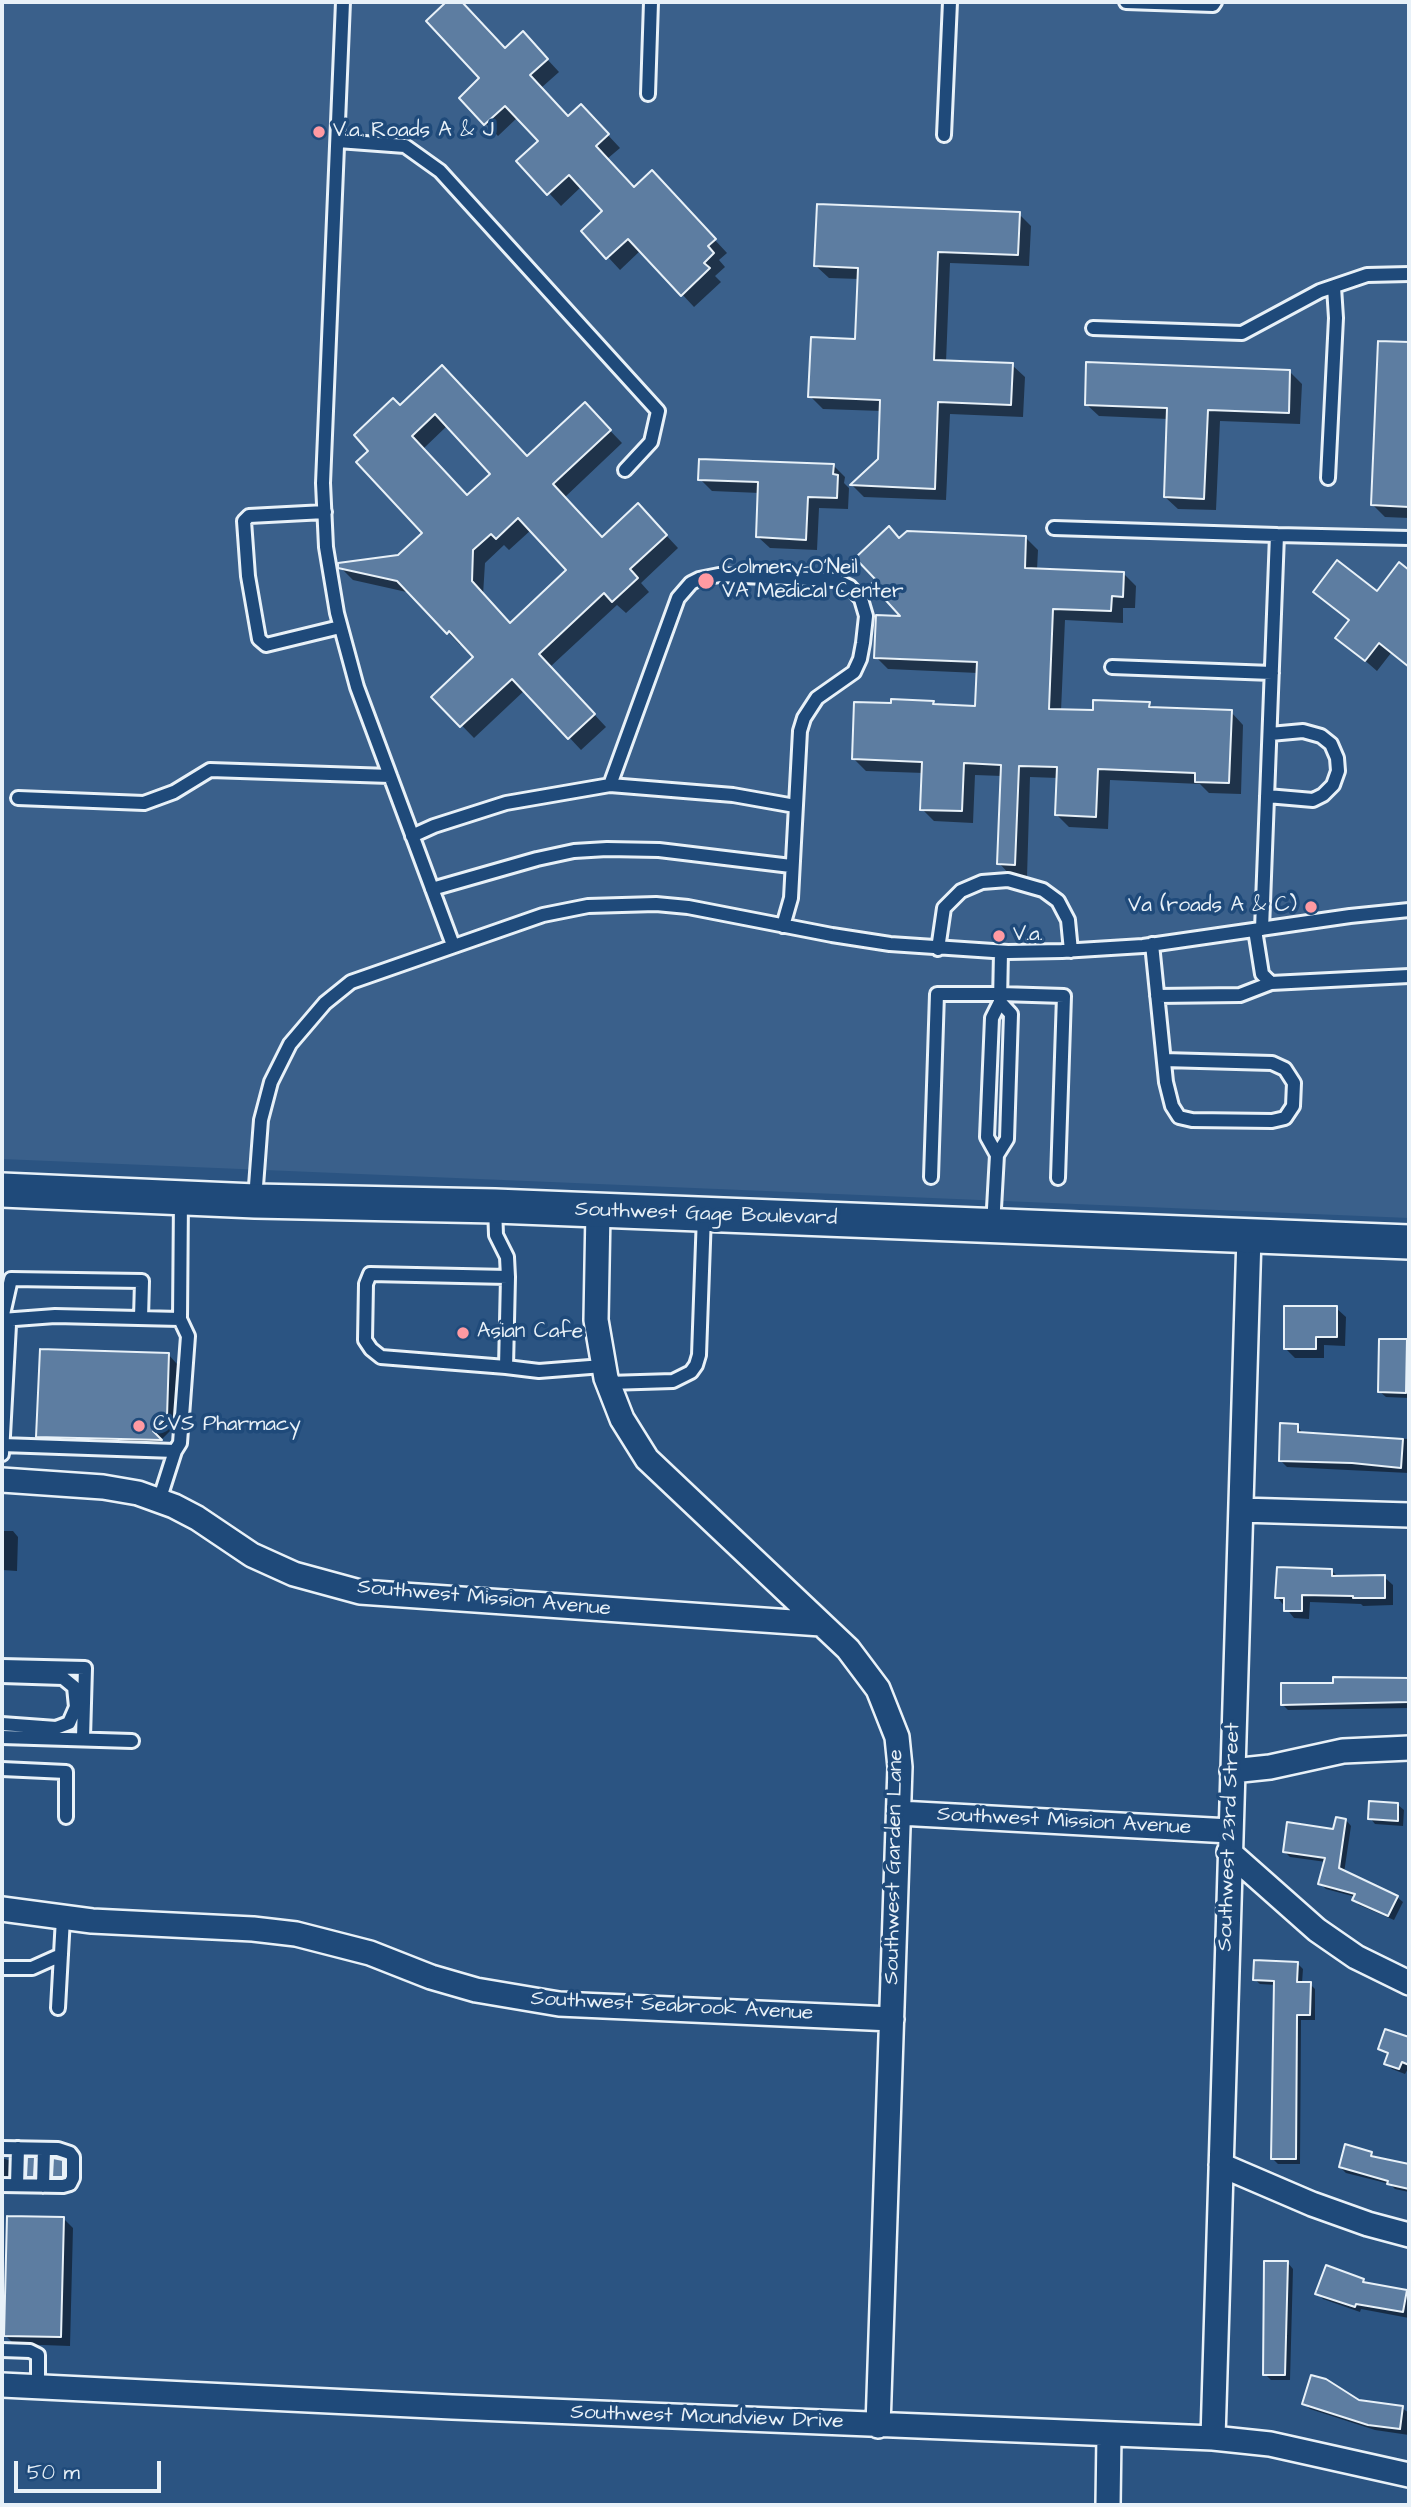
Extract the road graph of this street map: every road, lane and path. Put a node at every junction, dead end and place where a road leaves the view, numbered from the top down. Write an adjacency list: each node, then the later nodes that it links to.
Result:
1 (344, 2): 8 (lane)
2 (651, 2): 6 (lane)
3 (950, 2): 7 (lane)
4 (1126, 2): 5 (lane)
5 (1215, 2)
6 (648, 94)
7 (944, 135)
8 (338, 141): 12 (lane); 14 (lane)
9 (1409, 274): 10 (lane)
10 (1334, 287): 11 (lane); 13 (lane)
11 (1093, 328)
12 (625, 470)
13 (1328, 478)
14 (325, 512): 18 (lane); 18 (lane)
15 (1054, 528): 16 (lane)
16 (1277, 535): 17 (lane); 20 (lane)
17 (1409, 538)
18 (340, 627): 22 (lane)
19 (1111, 667): 20 (lane)
20 (1272, 673): 21 (lane)
21 (1269, 734): 24 (lane); 24 (lane)
22 (390, 776): 25 (lane); 27 (lane)
23 (610, 785): 26 (lane); 26 (lane); 27 (lane)
24 (1267, 796): 32 (lane)
25 (18, 798)
26 (795, 806): 28 (lane)
27 (412, 836): 29 (lane)
28 (791, 866): 29 (lane); 31 (lane)
29 (432, 889): 34 (lane)
30 (1409, 910): 32 (lane)
31 (783, 926): 34 (lane); 35 (lane)
32 (1258, 929): 33 (lane); 39 (lane)
33 (1152, 944): 36 (lane); 40 (lane)
34 (453, 945): 48 (lane)
35 (938, 948): 36 (lane); 37 (lane)
36 (1071, 951): 37 (lane)
37 (1001, 952): 41 (lane)
38 (1409, 976): 39 (lane)
39 (1271, 983): 40 (lane)
40 (1157, 996): 42 (lane)
41 (1001, 998): 43 (lane); 43 (lane); 44 (lane); 45 (lane)
42 (1164, 1060): 42 (lane)
43 (997, 1155): 52 (lane)
44 (931, 1177)
45 (1058, 1178)
46 (2, 1190): 47 (main road, Southwest Gage Boulevard)
47 (181, 1198): 48 (main road, Southwest Gage Boulevard); 57 (lane)
48 (255, 1201): 49 (main road, Southwest Gage Boulevard)
49 (495, 1206): 50 (main road, Southwest Gage Boulevard); 55 (lane)
50 (598, 1211): 51 (main road, Southwest Gage Boulevard); 60 (street, Southwest Garden Lane)
51 (704, 1215): 52 (main road, Southwest Gage Boulevard); 60 (lane)
52 (993, 1226): 53 (main road, Southwest Gage Boulevard)
53 (1249, 1236): 54 (main road, Southwest Gage Boulevard); 66 (street, Southwest 23rd Street)
54 (1409, 1242)
55 (508, 1277): 59 (lane); 59 (lane)
56 (141, 1318): 57 (lane); 58 (lane); 58 (lane)
57 (180, 1319): 62 (lane)
58 (2, 1320): 61 (lane)
59 (506, 1367): 60 (lane)
60 (605, 1375): 68 (street, Southwest Garden Lane)
61 (2, 1445): 62 (lane); 63 (lane)
62 (176, 1451): 65 (lane)
63 (2, 1454)
64 (2, 1480): 65 (street, Southwest Mission Avenue)
65 (159, 1501): 68 (street, Southwest Mission Avenue)
66 (1241, 1510): 67 (street); 77 (street, Southwest 23rd Street)
67 (1409, 1515)
68 (821, 1624): 78 (street, Southwest Garden Lane)
69 (2, 1666): 73 (lane)
70 (2, 1676): 71 (lane)
71 (2, 1724)
72 (2, 1737): 73 (lane)
73 (83, 1738): 74 (lane)
74 (132, 1741)
75 (1409, 1748): 77 (street)
76 (2, 1769): 79 (lane)
77 (1232, 1771): 80 (street, Southwest 23rd Street)
78 (899, 1814): 80 (street, Southwest Mission Avenue); 87 (street, Southwest Garden Lane)
79 (66, 1817)
80 (1229, 1841): 85 (street); 91 (street, Southwest 23rd Street)
81 (2, 1909): 82 (street, Southwest Seabrook Avenue)
82 (63, 1918): 83 (lane); 87 (street, Southwest Seabrook Avenue)
83 (61, 1955): 84 (lane); 86 (lane)
84 (2, 1968)
85 (1409, 1983)
86 (58, 2008)
87 (892, 2019): 99 (street, Southwest Garden Lane)
88 (2, 2148): 89 (lane)
89 (18, 2148): 90 (lane); 93 (lane)
90 (44, 2149): 94 (lane); 94 (lane)
91 (1221, 2165): 95 (street); 101 (street, Southwest 23rd Street)
92 (2, 2185): 93 (lane)
93 (17, 2185): 94 (lane)
94 (43, 2186)
95 (1409, 2235)
96 (2, 2350): 98 (lane)
97 (2, 2385): 98 (street, Southwest Moundview Drive)
98 (38, 2387): 99 (street, Southwest Moundview Drive)
99 (878, 2426): 100 (street, Southwest Moundview Drive)
100 (1110, 2434): 101 (street, Southwest Moundview Drive); 103 (street)
101 (1213, 2438): 102 (street, Southwest Moundview Drive)
102 (1409, 2475)
103 (1108, 2505)

